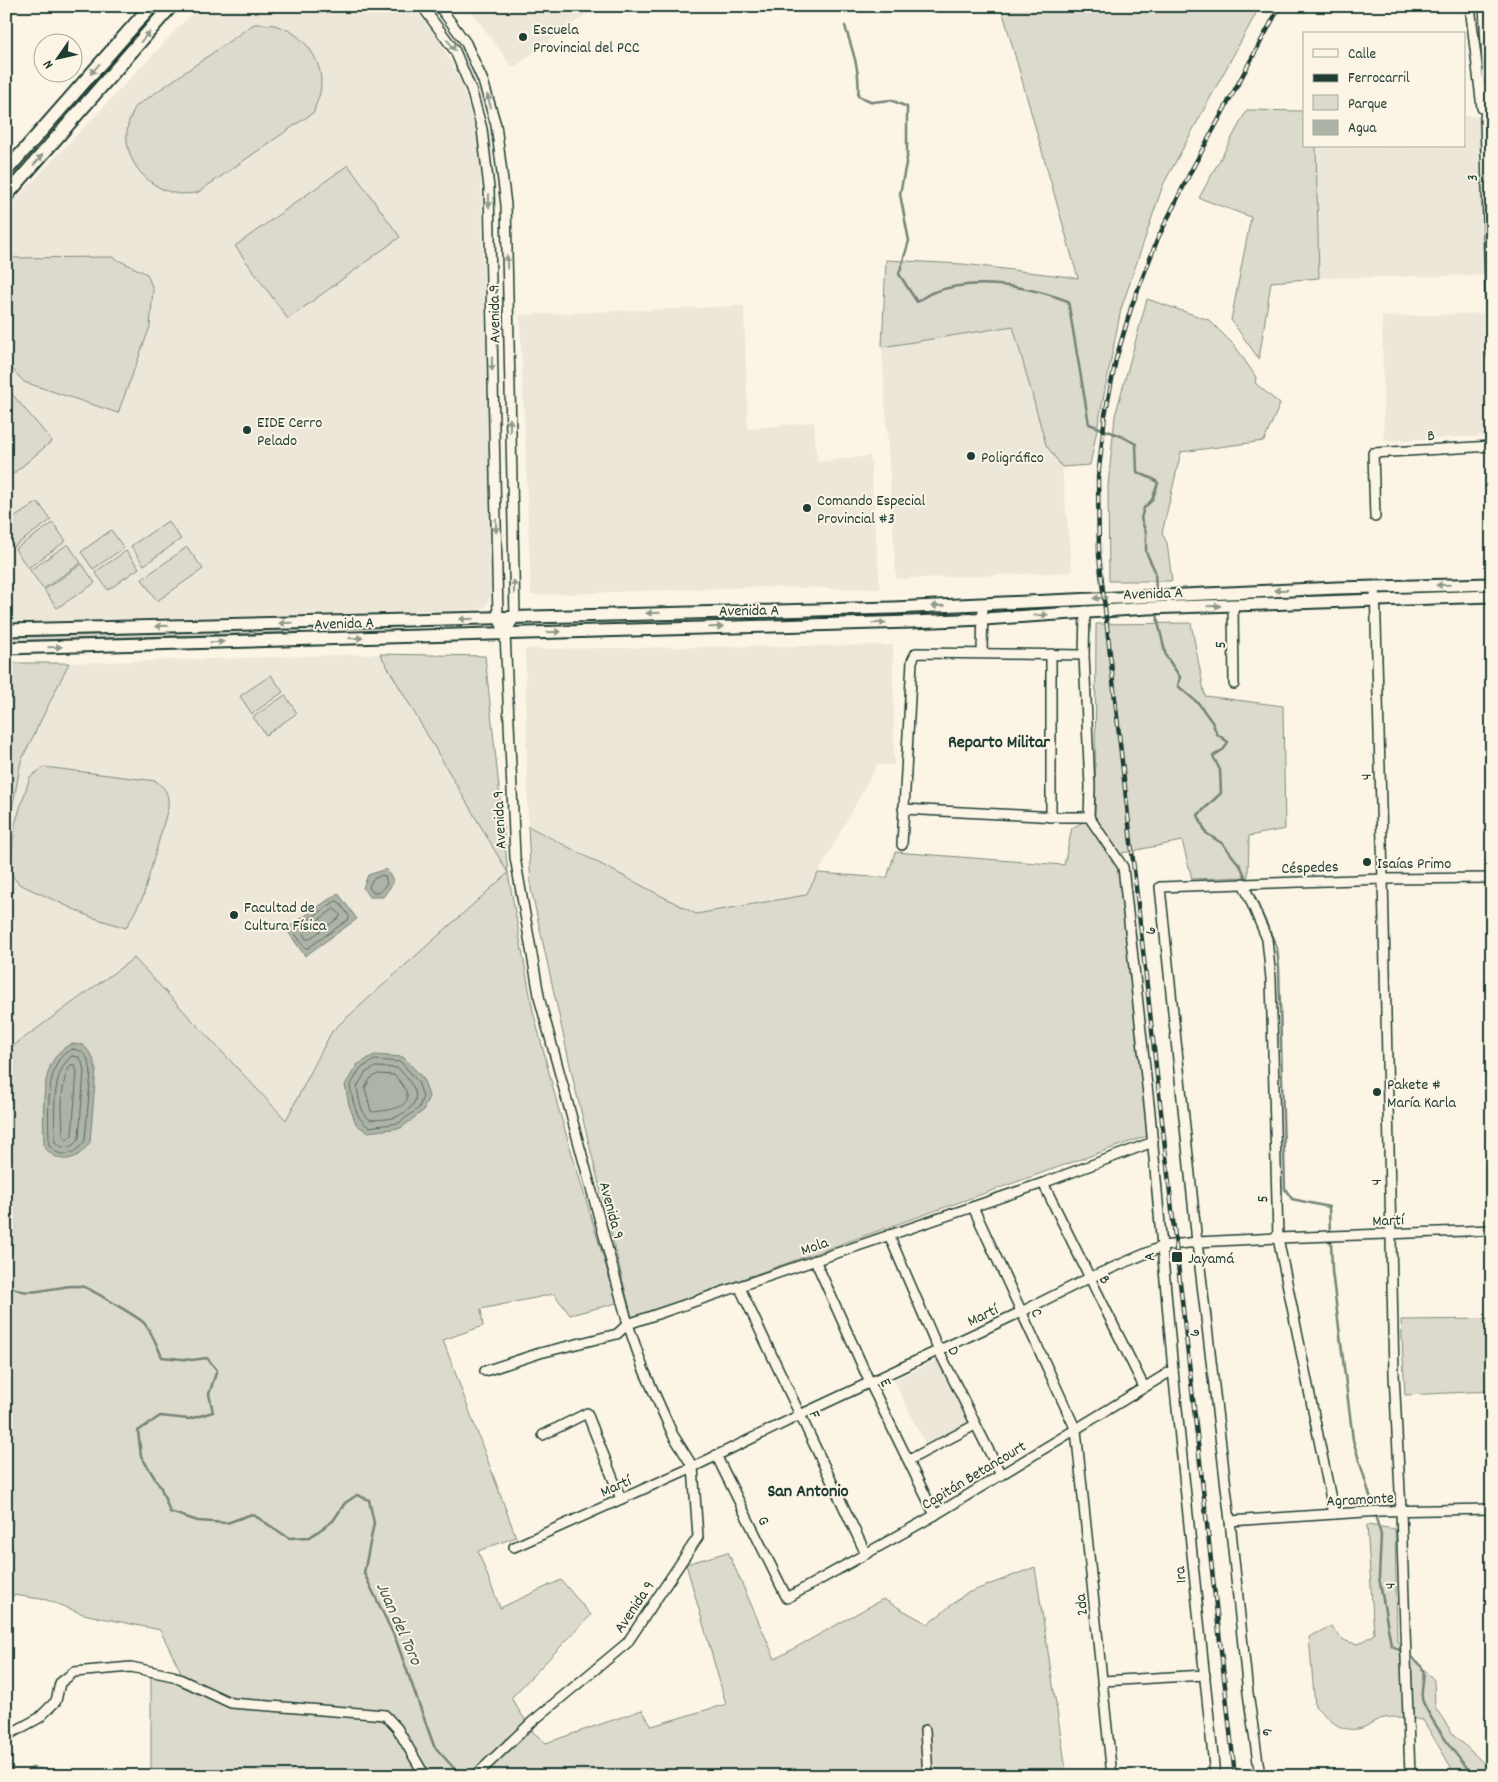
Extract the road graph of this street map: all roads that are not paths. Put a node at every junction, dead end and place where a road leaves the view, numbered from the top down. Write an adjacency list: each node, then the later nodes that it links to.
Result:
1 (150, 6): 8 (highway, one-way to 8)
2 (171, 6): 9 (highway, one-way to 2)
3 (439, 6): 12 (street, Avenida 9, one-way to 3)
4 (1470, 6): 7 (street, 3)
5 (1484, 6): 7 (street, 3)
6 (423, 7): 11 (street, Avenida 9, one-way to 11)
7 (1485, 119): 10 (street, 3)
8 (6, 171)
9 (6, 196)
10 (1490, 218): 13 (street, 3)
11 (491, 302): 12 (street); 25 (street, Avenida 9, one-way to 25)
12 (508, 302): 24 (street, Avenida 9, one-way to 12)
13 (1492, 355)
14 (1492, 446): 15 (street, B)
15 (1375, 517)
16 (1492, 584): 17 (main road, Avenida A, one-way to 17)
17 (1374, 586): 19 (street, 4); 20 (main road, Avenida A, one-way to 20)
18 (1492, 596): 19 (main road, Avenida A)
19 (1375, 600): 22 (main road, Avenida A); 41 (street, 4)
20 (1149, 602): 21 (main road, Avenida A, one-way to 21); 22 (main road, Avenida A, one-way to 22); 23 (main road, Avenida A)
21 (983, 604): 24 (main road, Avenida A, one-way to 24); 26 (street)
22 (1234, 605): 35 (street, 5)
23 (1085, 611): 26 (main road, Avenida A, one-way to 23); 34 (street)
24 (515, 617): 25 (main road, Avenida A); 29 (street)
25 (498, 618): 27 (main road, Avenida A, one-way to 27); 29 (street, Avenida 9)
26 (984, 619): 29 (main road, Avenida A, one-way to 26); 32 (street)
27 (321, 622): 28 (main road, Avenida A, one-way to 28); 30 (main road)
28 (6, 630)
29 (505, 633): 30 (main road, Avenida A, one-way to 29); 57 (street, Avenida 9)
30 (334, 639): 31 (main road, Avenida A, one-way to 30)
31 (6, 648)
32 (982, 653): 33 (street); 36 (street)
33 (1051, 654): 34 (street); 37 (street)
34 (1084, 655): 38 (street)
35 (1234, 684)
36 (903, 809): 37 (street); 39 (street)
37 (1051, 817): 38 (street)
38 (1089, 817): 44 (street, A)
39 (902, 845)
40 (1492, 878): 41 (street, Céspedes)
41 (1383, 879): 42 (street, Céspedes); 48 (street, 4)
42 (1244, 883): 43 (street, Céspedes); 50 (street, 5)
43 (1160, 887): 51 (street, 6)
44 (1153, 1142): 45 (street, Mola); 52 (street, A)
45 (1043, 1183): 46 (street, Mola); 54 (street, B)
46 (973, 1207): 49 (street, Mola); 56 (street, C)
47 (1492, 1230): 48 (street, Martí)
48 (1392, 1233): 50 (street, Martí); 73 (street, 4)
49 (889, 1235): 53 (street, Mola); 58 (street, D)
50 (1278, 1238): 51 (street, Martí); 75 (street, 5)
51 (1197, 1242): 52 (street, Martí); 76 (street, 6)
52 (1162, 1246): 54 (street, Martí); 59 (street, A)
53 (815, 1260): 55 (street, Mola); 61 (street, E)
54 (1088, 1278): 56 (street, Martí); 62 (street, B)
55 (739, 1286): 57 (street, Mola); 63 (street, F)
56 (1021, 1312): 58 (street, Martí); 65 (street, C)
57 (628, 1324): 60 (street, Mola); 69 (street, Avenida 9)
58 (939, 1351): 61 (street, Martí); 64 (street, D)
59 (1172, 1370): 62 (street, Capitán Betancourt); 80 (street, 1ra)
60 (485, 1371)
61 (870, 1383): 63 (street, Martí); 68 (street, E)
62 (1144, 1387): 65 (street, Capitán Betancourt)
63 (800, 1414): 67 (street, Martí); 78 (street, F)
64 (976, 1425): 68 (street); 70 (street, D)
65 (1076, 1430): 70 (street, Capitán Betancourt); 81 (street, 2da)
66 (543, 1435): 71 (street)
67 (716, 1455): 69 (street, Martí); 79 (street, G)
68 (909, 1460): 74 (street, E)
69 (693, 1467): 71 (street, Martí); 85 (street, Avenida 9)
70 (1001, 1475): 74 (street, Capitán Betancourt)
71 (620, 1499): 77 (street, Martí)
72 (1492, 1509): 73 (street, Agramonte)
73 (1401, 1511): 75 (street, Agramonte); 90 (street, 4)
74 (935, 1514): 78 (street, Capitán Betancourt)
75 (1334, 1514): 76 (street, Agramonte)
76 (1230, 1520): 89 (street, 6)
77 (514, 1547)
78 (866, 1554): 79 (street, Capitán Betancourt)
79 (787, 1598)
80 (1205, 1675): 81 (street); 88 (street, 1ra)
81 (1103, 1681): 87 (street, 2da)
82 (925, 1730): 86 (street)
83 (6, 1736): 84 (street)
84 (425, 1776)
85 (475, 1776)
86 (928, 1776)
87 (1112, 1776)
88 (1215, 1776)
89 (1260, 1776)
90 (1410, 1776)

